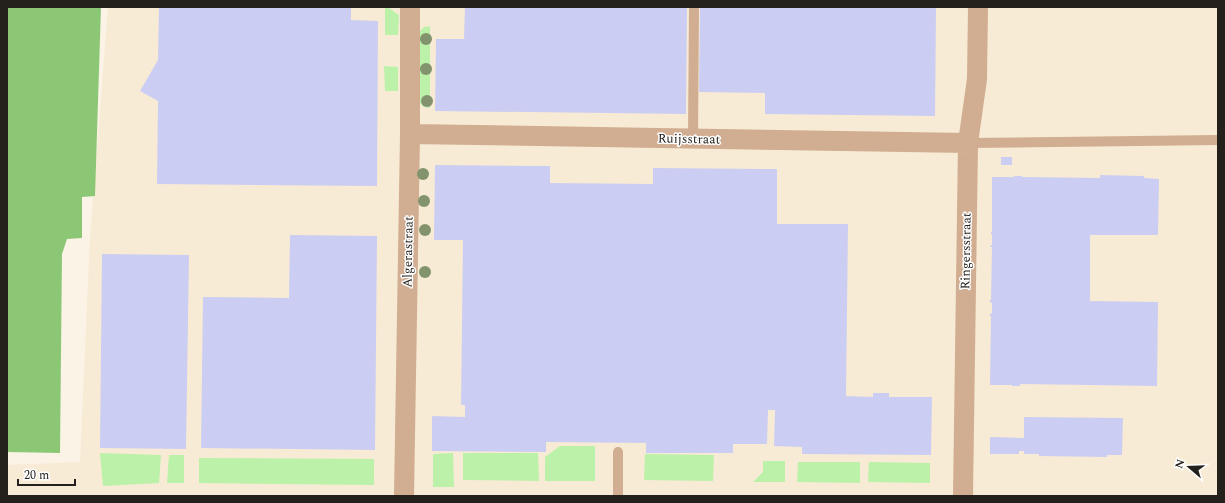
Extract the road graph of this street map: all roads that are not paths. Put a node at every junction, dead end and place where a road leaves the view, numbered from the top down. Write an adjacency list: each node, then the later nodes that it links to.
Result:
1 (410, 7): 4 (street, Algerastraat)
2 (694, 7): 5 (lane)
3 (978, 7): 7 (street, Ringersstraat)
4 (410, 134): 5 (street, Ruijsstraat); 9 (street, Algerastraat)
5 (692, 139): 7 (street, Ruijsstraat)
6 (1218, 140): 7 (lane)
7 (968, 143): 11 (street, Ringersstraat)
8 (618, 452): 10 (lane)
9 (404, 496)
10 (618, 496)
11 (963, 496)

